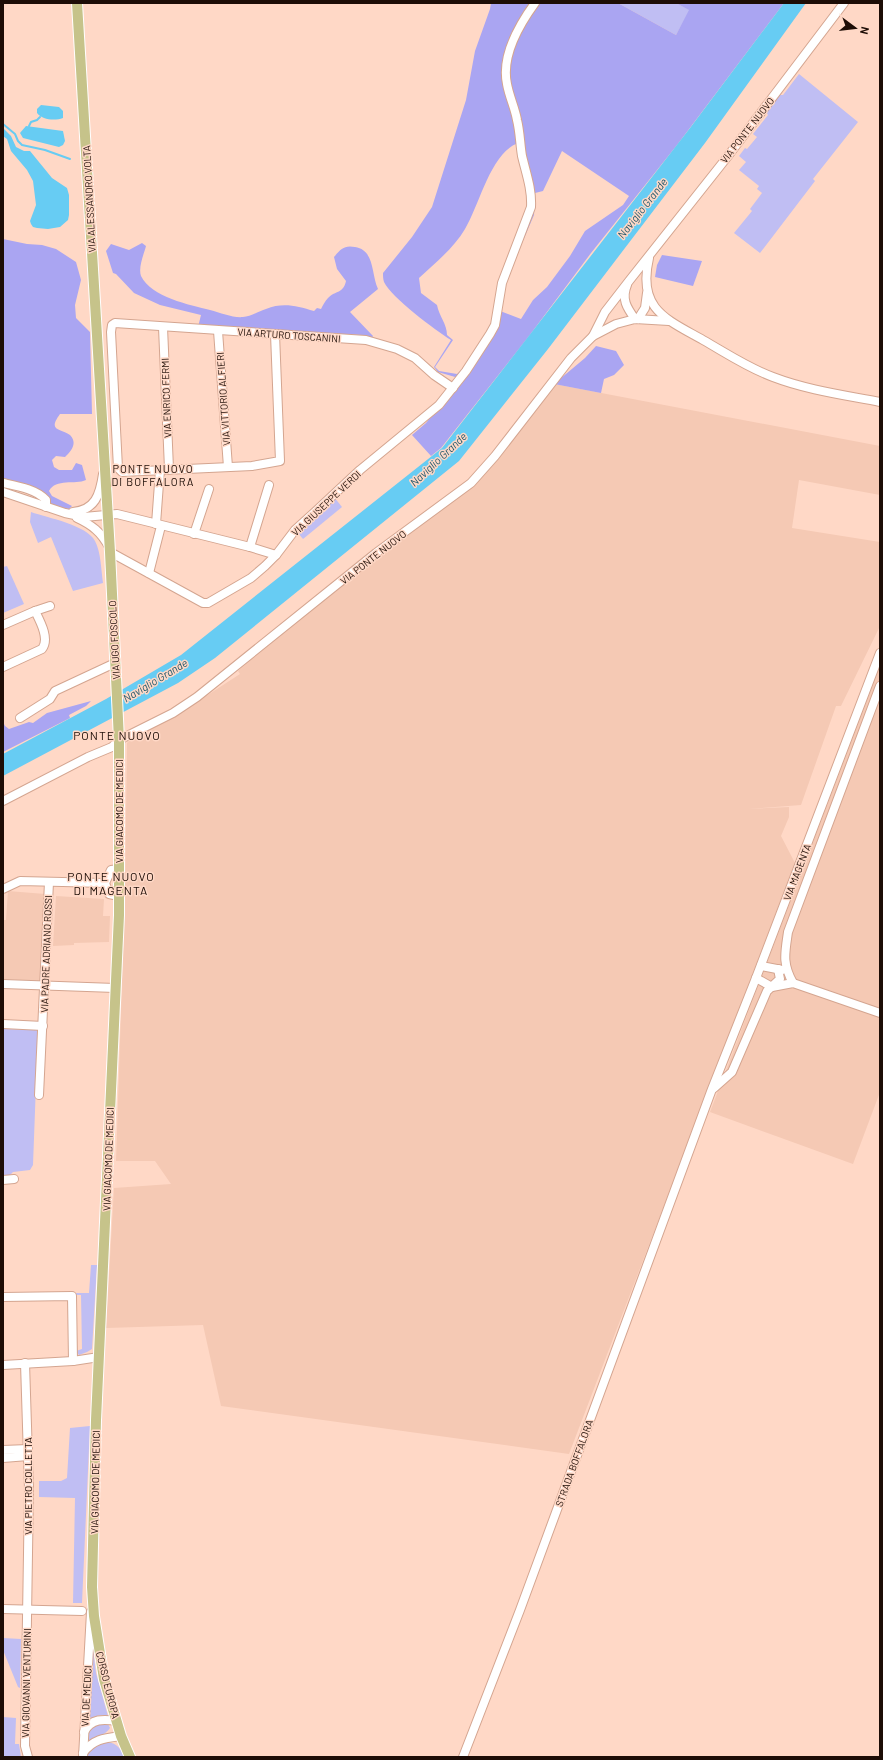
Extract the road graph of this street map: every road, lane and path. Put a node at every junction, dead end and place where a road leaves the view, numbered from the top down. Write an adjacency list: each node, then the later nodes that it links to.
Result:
1 (77, 3): 15 (main road, VIA ALESSANDRO VOLTA)
2 (535, 3): 13 (street, VIA GIUSEPPE VERDI)
3 (844, 3): 4 (street, VIA PONTE NUOVO)
4 (649, 256): 5 (street, VIA PONTE NUOVO); 6 (street, VIA PONTE NUOVO)
5 (628, 281): 7 (street); 12 (street, VIA PONTE NUOVO)
6 (647, 290): 7 (street, VIA PONTE NUOVO); 8 (street, VIA PONTE NUOVO)
7 (636, 319): 8 (street, VIA PONTE NUOVO); 12 (street, VIA PONTE NUOVO)
8 (669, 321): 16 (street)
9 (163, 327): 10 (street, VIA ARTURO TOSCANINI); 14 (street, VIA ARTURO TOSCANINI); 19 (street, VIA ENRICO FERMI)
10 (218, 331): 11 (street, VIA ARTURO TOSCANINI); 18 (street, VIA VITTORIO ALFIERI)
11 (275, 334): 13 (street, VIA ARTURO TOSCANINI); 18 (street)
12 (593, 336): 43 (street, VIA PONTE NUOVO)
13 (453, 388): 33 (street, VIA GIUSEPPE VERDI)
14 (114, 394): 15 (street); 20 (street)
15 (101, 396): 17 (main road, VIA ALESSANDRO VOLTA)
16 (880, 402)
17 (105, 462): 26 (street); 28 (main road, VIA ALESSANDRO VOLTA)
18 (228, 467): 19 (street)
19 (168, 469): 20 (street)
20 (160, 470): 29 (street)
21 (3, 483): 25 (street)
22 (269, 485): 31 (street)
23 (209, 489): 30 (street)
24 (3, 492): 25 (street)
25 (46, 507): 27 (street)
26 (90, 508): 27 (street); 28 (street)
27 (65, 513): 28 (street); 32 (street)
28 (108, 515): 29 (street); 32 (main road, VIA ALESSANDRO VOLTA)
29 (158, 525): 30 (street); 34 (street)
30 (194, 534): 31 (street)
31 (250, 547): 33 (street)
32 (110, 551): 34 (street, VIA GIUSEPPE VERDI); 39 (main road, VIA UGO FOSCOLO)
33 (276, 555): 34 (street, VIA GIUSEPPE VERDI)
34 (148, 573)
35 (50, 606): 36 (street)
36 (35, 610): 37 (street); 40 (street)
37 (3, 625)
38 (880, 653): 50 (street, VIA MAGENTA)
39 (115, 662): 42 (street); 43 (main road, VIA UGO FOSCOLO)
40 (3, 667)
41 (880, 686): 51 (street, VIA MAGENTA)
42 (20, 718)
43 (119, 735): 44 (street, VIA PONTE NUOVO); 45 (main road, VIA GIACOMO DE MEDICI)
44 (3, 801)
45 (119, 869): 47 (street); 49 (main road, VIA GIACOMO DE MEDICI)
46 (48, 882): 47 (street); 48 (street); 55 (street, VIA PADRE ADRIANO ROSSI)
47 (105, 883): 49 (street)
48 (3, 889)
49 (118, 896): 57 (main road, VIA GIACOMO DE MEDICI)
50 (761, 966): 51 (street); 52 (street, VIA MAGENTA)
51 (782, 970): 53 (street); 56 (street)
52 (756, 978): 56 (street); 61 (street, VIA MAGENTA)
53 (793, 983): 56 (street); 58 (street)
54 (3, 984): 55 (street)
55 (44, 986): 57 (street); 60 (street, VIA PADRE ADRIANO ROSSI)
56 (772, 987): 61 (street)
57 (115, 988): 67 (main road, VIA GIACOMO DE MEDICI)
58 (880, 1013)
59 (3, 1024): 60 (street)
60 (42, 1026): 62 (street, VIA PADRE ADRIANO ROSSI)
61 (712, 1089): 63 (street, VIA MAGENTA)
62 (39, 1096)
63 (684, 1168): 84 (street, STRADA BOFFALORA)
64 (14, 1179): 65 (street)
65 (3, 1180)
66 (3, 1297): 68 (street)
67 (99, 1357): 68 (street); 74 (main road, VIA GIACOMO DE MEDICI)
68 (73, 1361): 69 (street)
69 (25, 1363): 70 (street); 72 (street, VIA PIETRO COLLETTA)
70 (3, 1365)
71 (3, 1450): 72 (street)
72 (28, 1453): 73 (street); 76 (street, VIA PIETRO COLLETTA)
73 (3, 1458)
74 (92, 1587): 78 (main road, CORSO EUROPA); 79 (street, VIA DE MEDICI)
75 (3, 1609): 76 (street)
76 (27, 1609): 77 (street); 82 (street, VIA GIOVANNI VENTURINI)
77 (82, 1611)
78 (117, 1721): 79 (street, VIA DE MEDICI); 80 (main road, CORSO EUROPA)
79 (84, 1732): 81 (street, VIA DE MEDICI)
80 (121, 1736): 81 (street, VIA DE MEDICI); 83 (main road, CORSO EUROPA)
81 (83, 1755)
82 (28, 1757)
83 (130, 1757)
84 (463, 1757)

